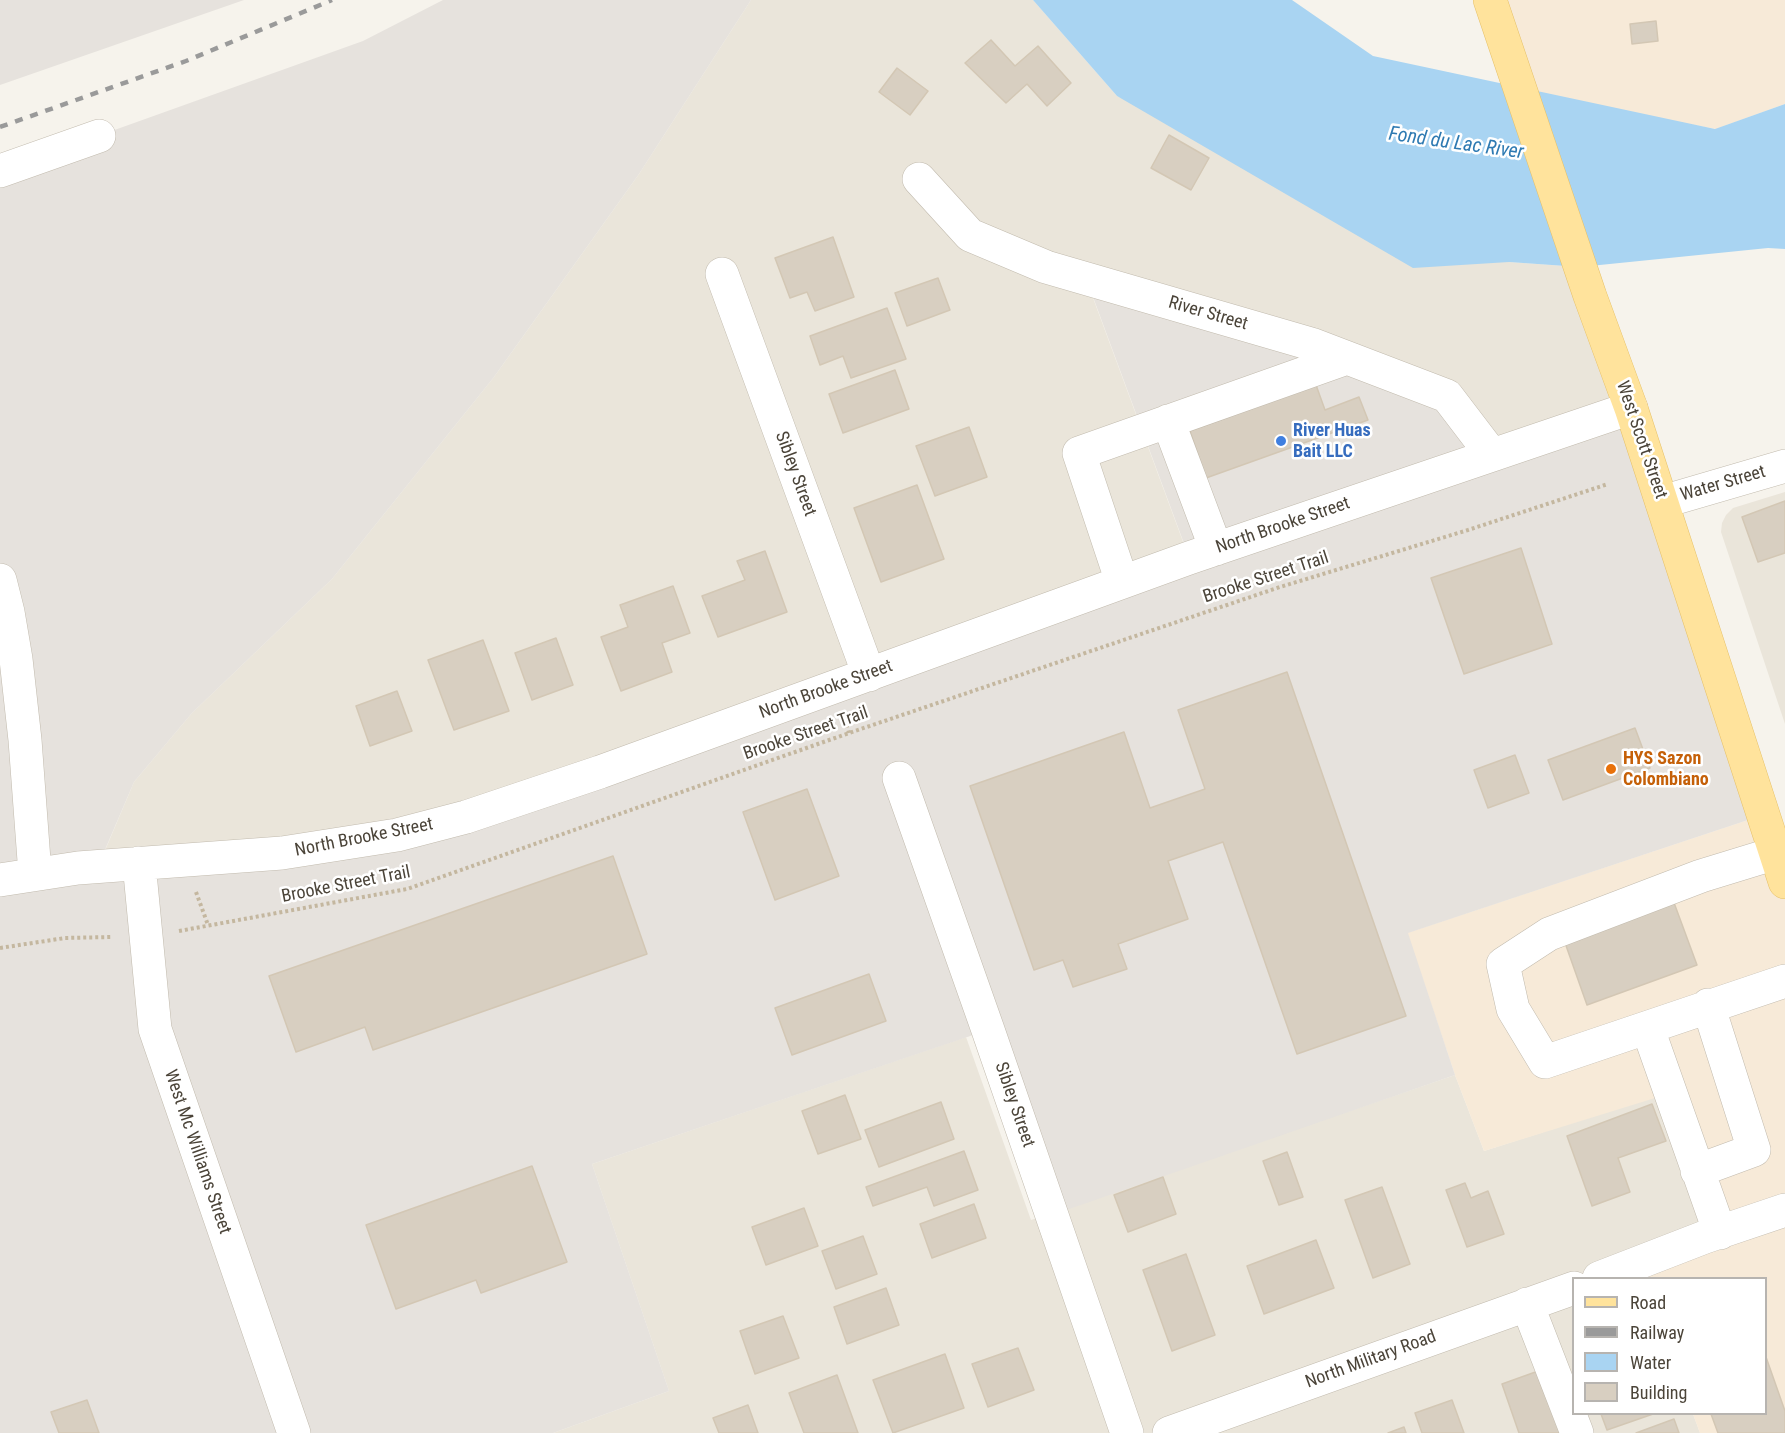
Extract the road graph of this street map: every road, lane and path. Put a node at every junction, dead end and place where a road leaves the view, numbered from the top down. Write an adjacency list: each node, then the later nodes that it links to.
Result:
1 (1490, 0): 7 (main road, West Scott Street)
2 (99, 136): 3 (street)
3 (0, 171)
4 (919, 179): 6 (street, River Street)
5 (722, 274): 16 (street, Sibley Street)
6 (1347, 358): 8 (street); 9 (street, River Street)
7 (1631, 408): 9 (street, North Brooke Street); 12 (main road, West Scott Street)
8 (1168, 421): 13 (street); 15 (street)
9 (1492, 455): 13 (street, North Brooke Street)
10 (1785, 466): 12 (street, Water Street)
11 (1608, 484): 23 (path, Brooke Street Trail)
12 (1662, 502): 20 (main road, West Scott Street)
13 (1216, 549): 15 (street, North Brooke Street)
14 (0, 580): 17 (street)
15 (1122, 582): 16 (street, North Brooke Street)
16 (869, 675): 19 (street, North Brooke Street)
17 (11, 721): 21 (street)
18 (899, 778): 35 (street, Sibley Street)
19 (139, 863): 21 (street, North Brooke Street); 23 (street, West Mc Williams Street)
20 (1780, 868): 27 (street)
21 (35, 874): 22 (street, North Brooke Street)
22 (0, 880)
23 (145, 937): 24 (path, Brooke Street Trail); 34 (street, West Mc Williams Street)
24 (0, 948)
25 (1785, 981): 26 (street)
26 (1707, 1005): 27 (street); 28 (street)
27 (1648, 1029): 28 (street)
28 (1697, 1172): 30 (street)
29 (1785, 1210): 30 (street)
30 (1720, 1233): 31 (street)
31 (1602, 1277)
32 (1572, 1289): 33 (street, North Military Road)
33 (1527, 1304): 36 (street, North Military Road); 37 (street)
34 (294, 1433)
35 (1126, 1433)
36 (1169, 1433)
37 (1577, 1433)

